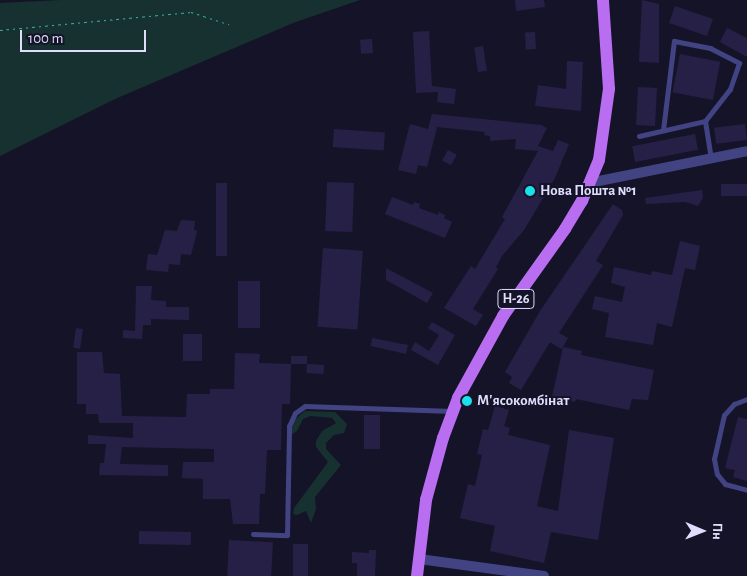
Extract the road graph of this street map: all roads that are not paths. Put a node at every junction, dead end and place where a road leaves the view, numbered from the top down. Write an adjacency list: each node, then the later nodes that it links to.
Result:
1 (603, 0): 7 (main road, Н-26)
2 (705, 121): 3 (lane); 3 (lane); 6 (lane)
3 (663, 130): 4 (lane)
4 (639, 136)
5 (747, 151): 6 (street)
6 (711, 158): 7 (street)
7 (589, 183): 9 (main road, Н-26)
8 (747, 399): 10 (lane)
9 (453, 411): 11 (lane); 12 (main road, Н-26)
10 (747, 490)
11 (253, 534)
12 (419, 559): 13 (main road, Н-26); 14 (street)
13 (417, 576)
14 (544, 576)

